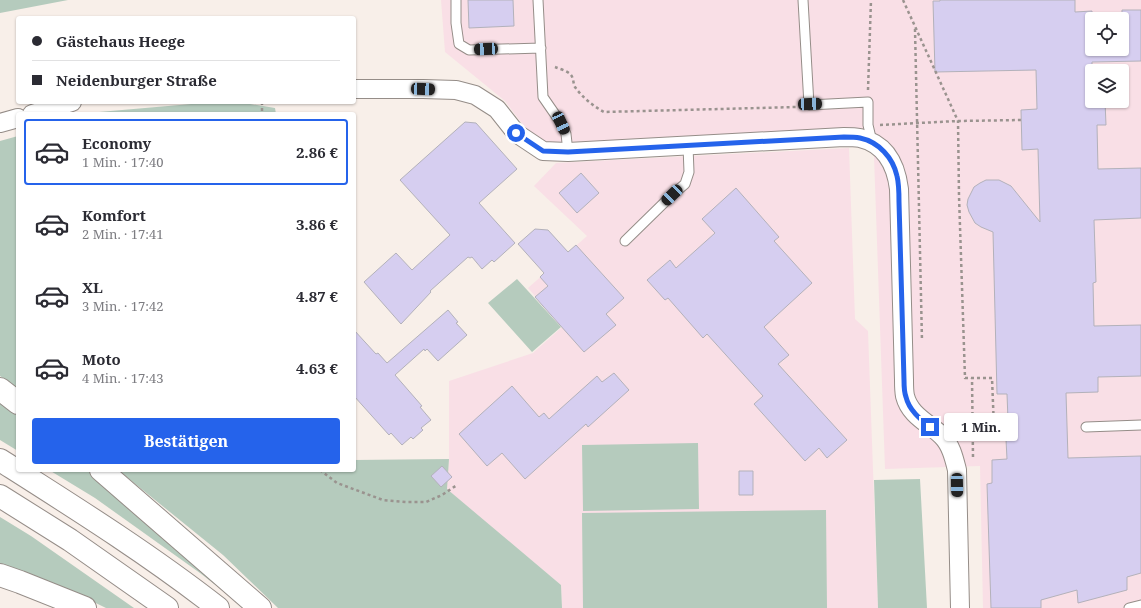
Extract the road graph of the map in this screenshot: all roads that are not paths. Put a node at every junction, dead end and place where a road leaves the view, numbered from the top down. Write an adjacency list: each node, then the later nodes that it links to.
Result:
1 (456, 0): 4 (lane)
2 (538, 0): 4 (lane)
3 (803, 0): 10 (lane)
4 (541, 48): 12 (lane)
5 (356, 88): 12 (street)
6 (65, 104): 7 (street)
7 (39, 112)
8 (16, 119): 9 (street)
9 (0, 124)
10 (870, 133): 11 (street); 29 (street)
11 (688, 146): 12 (street); 13 (lane)
12 (568, 152)
13 (625, 241)
14 (0, 390): 15 (highway)
15 (16, 402)
16 (1141, 425): 17 (lane)
17 (1086, 427)
18 (0, 460): 19 (highway)
19 (16, 470)
20 (19, 472): 27 (highway)
21 (103, 472): 28 (highway)
22 (0, 496): 26 (highway)
23 (0, 575): 25 (highway)
24 (1141, 605): 30 (lane)
25 (85, 608)
26 (167, 608)
27 (218, 608)
28 (260, 608)
29 (960, 608)
30 (1129, 608)

